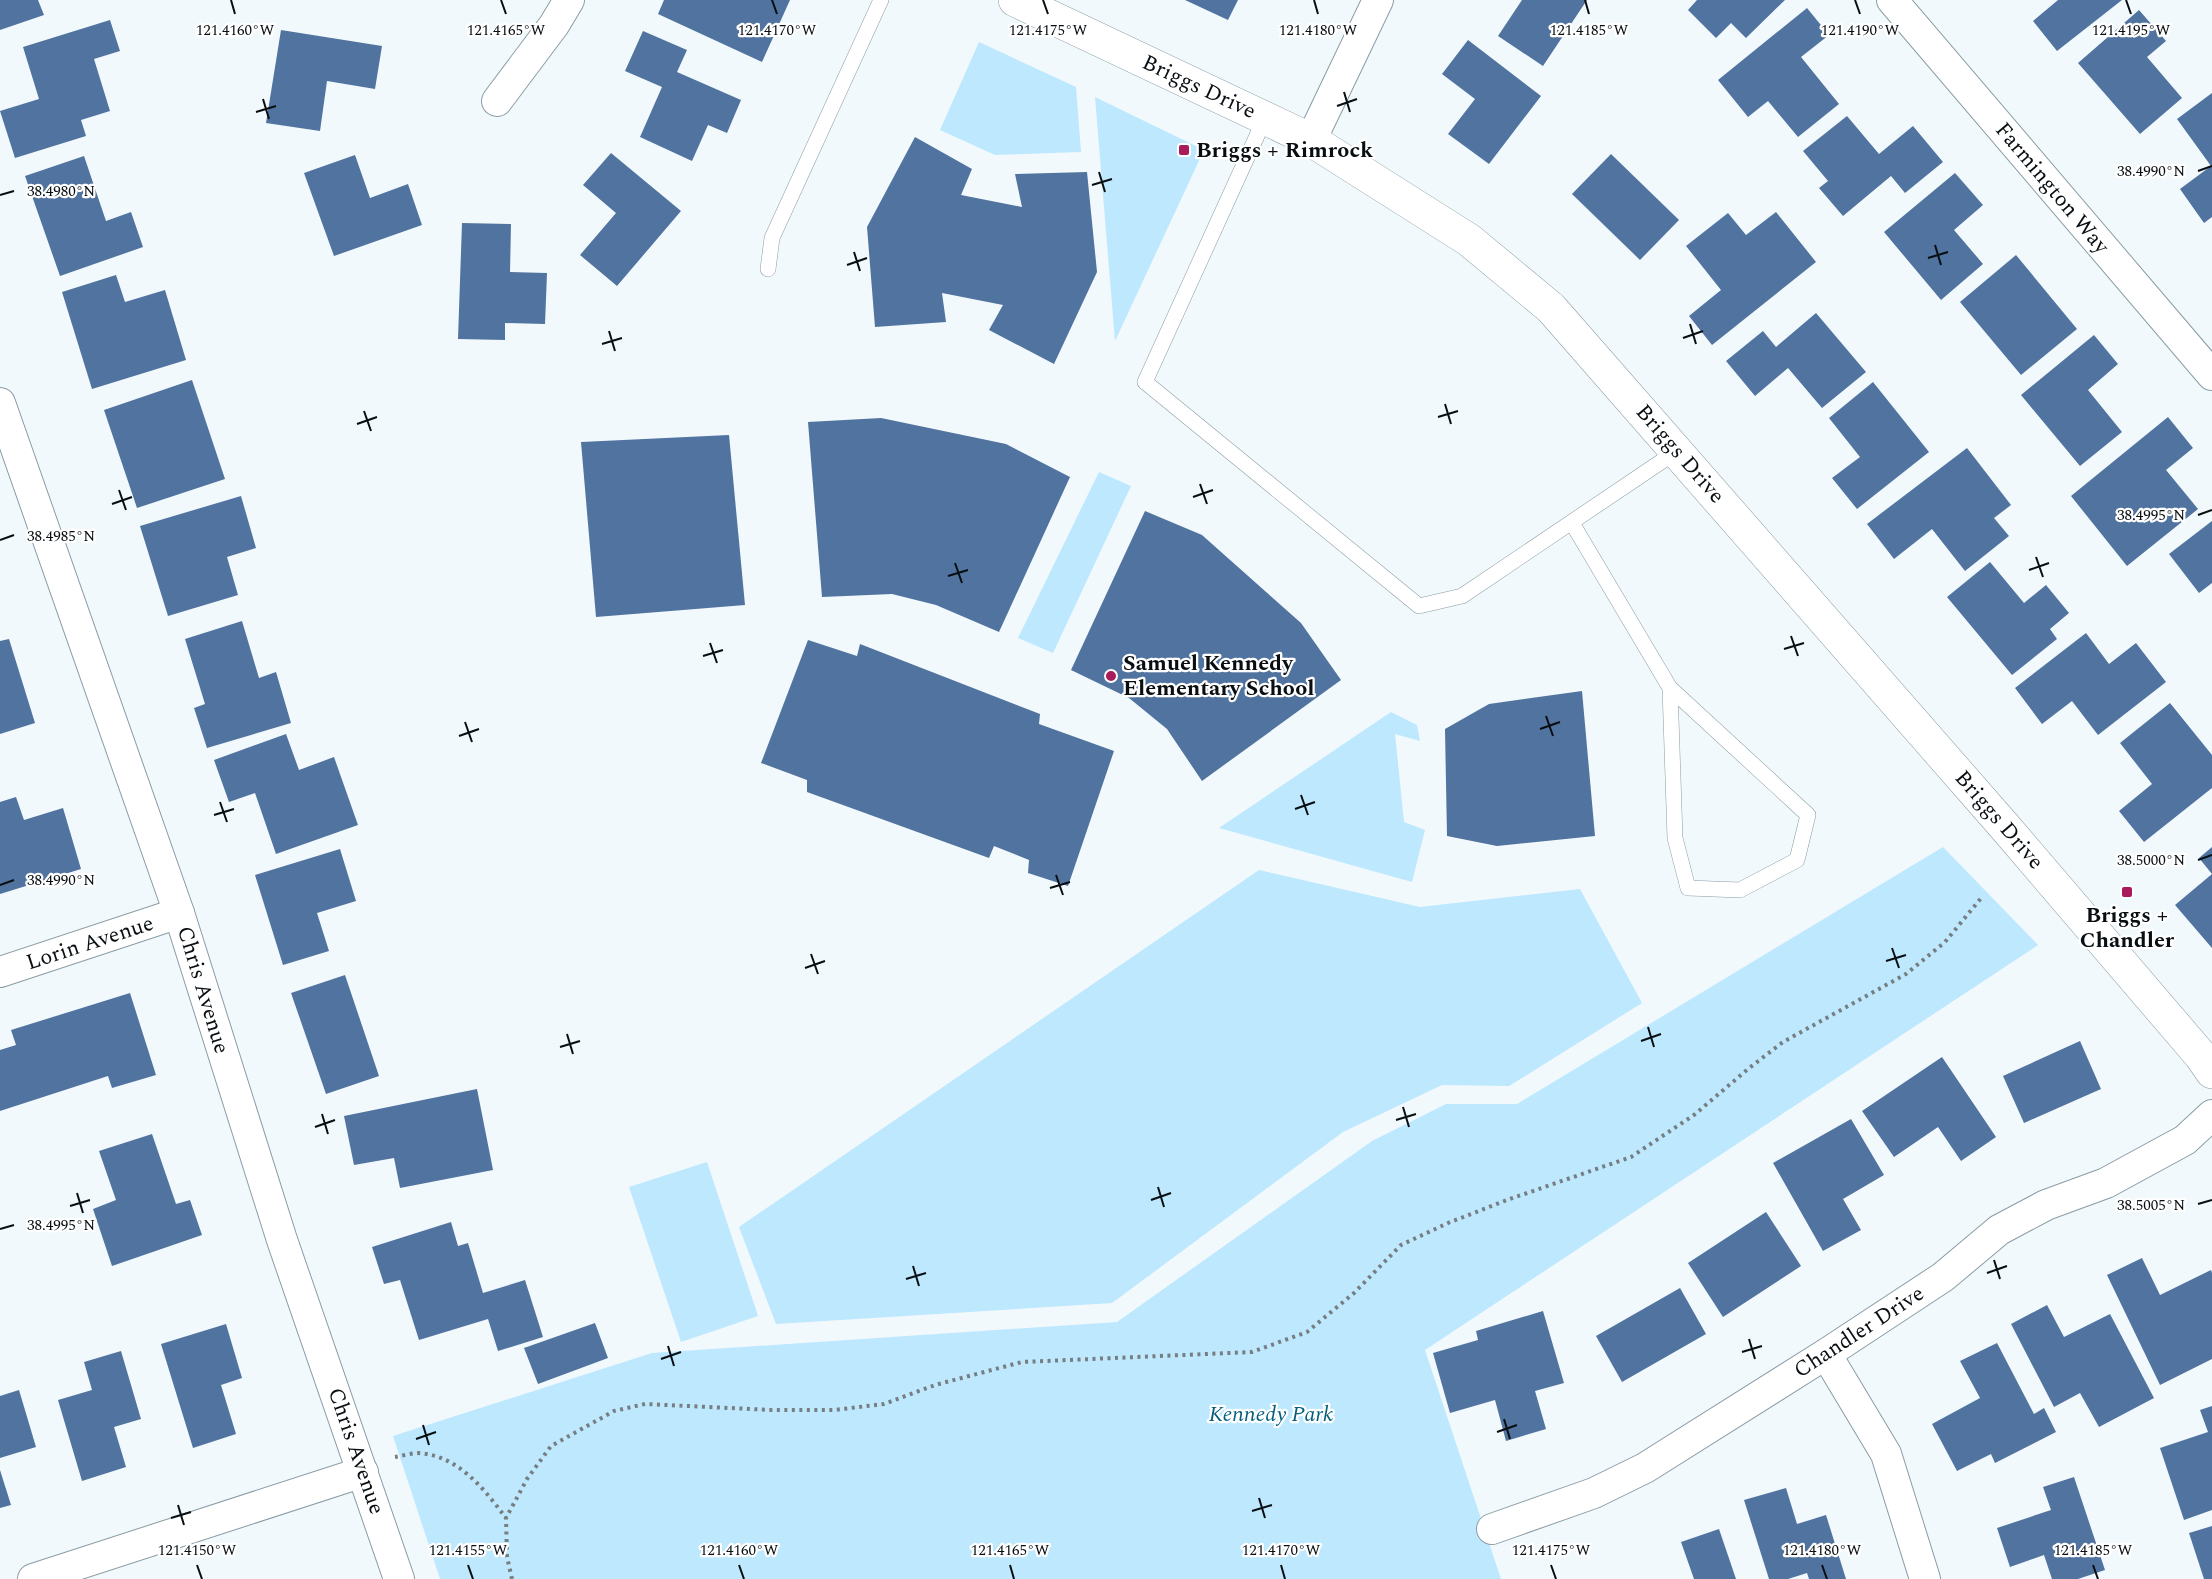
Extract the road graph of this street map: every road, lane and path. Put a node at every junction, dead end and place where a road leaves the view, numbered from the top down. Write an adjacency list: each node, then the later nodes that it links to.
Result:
1 (569, 0): 6 (street)
2 (881, 0): 9 (lane)
3 (1015, 0): 7 (street, Briggs Drive)
4 (1378, 0): 8 (street)
5 (1892, 0): 10 (street, Farmington Way)
6 (497, 101)
7 (1265, 118): 8 (street, Briggs Drive); 13 (lane)
8 (1311, 140): 12 (street, Briggs Drive)
9 (768, 269)
10 (2212, 375)
11 (0, 403): 16 (street, Chris Avenue)
12 (1677, 451): 13 (lane); 18 (street, Briggs Drive)
13 (1572, 523): 14 (lane)
14 (1670, 688): 14 (lane)
15 (1982, 897): 22 (path)
16 (179, 913): 17 (street, Lorin Avenue); 21 (street, Chris Avenue)
17 (0, 972)
18 (2212, 1072)
19 (2212, 1115): 20 (street, Chandler Drive)
20 (1826, 1354): 23 (street, Chandler Drive); 27 (street)
21 (362, 1468): 22 (path); 24 (street); 25 (street, Chris Avenue)
22 (506, 1518): 26 (path)
23 (1492, 1528)
24 (33, 1579)
25 (399, 1579)
26 (512, 1579)
27 (1924, 1579)

